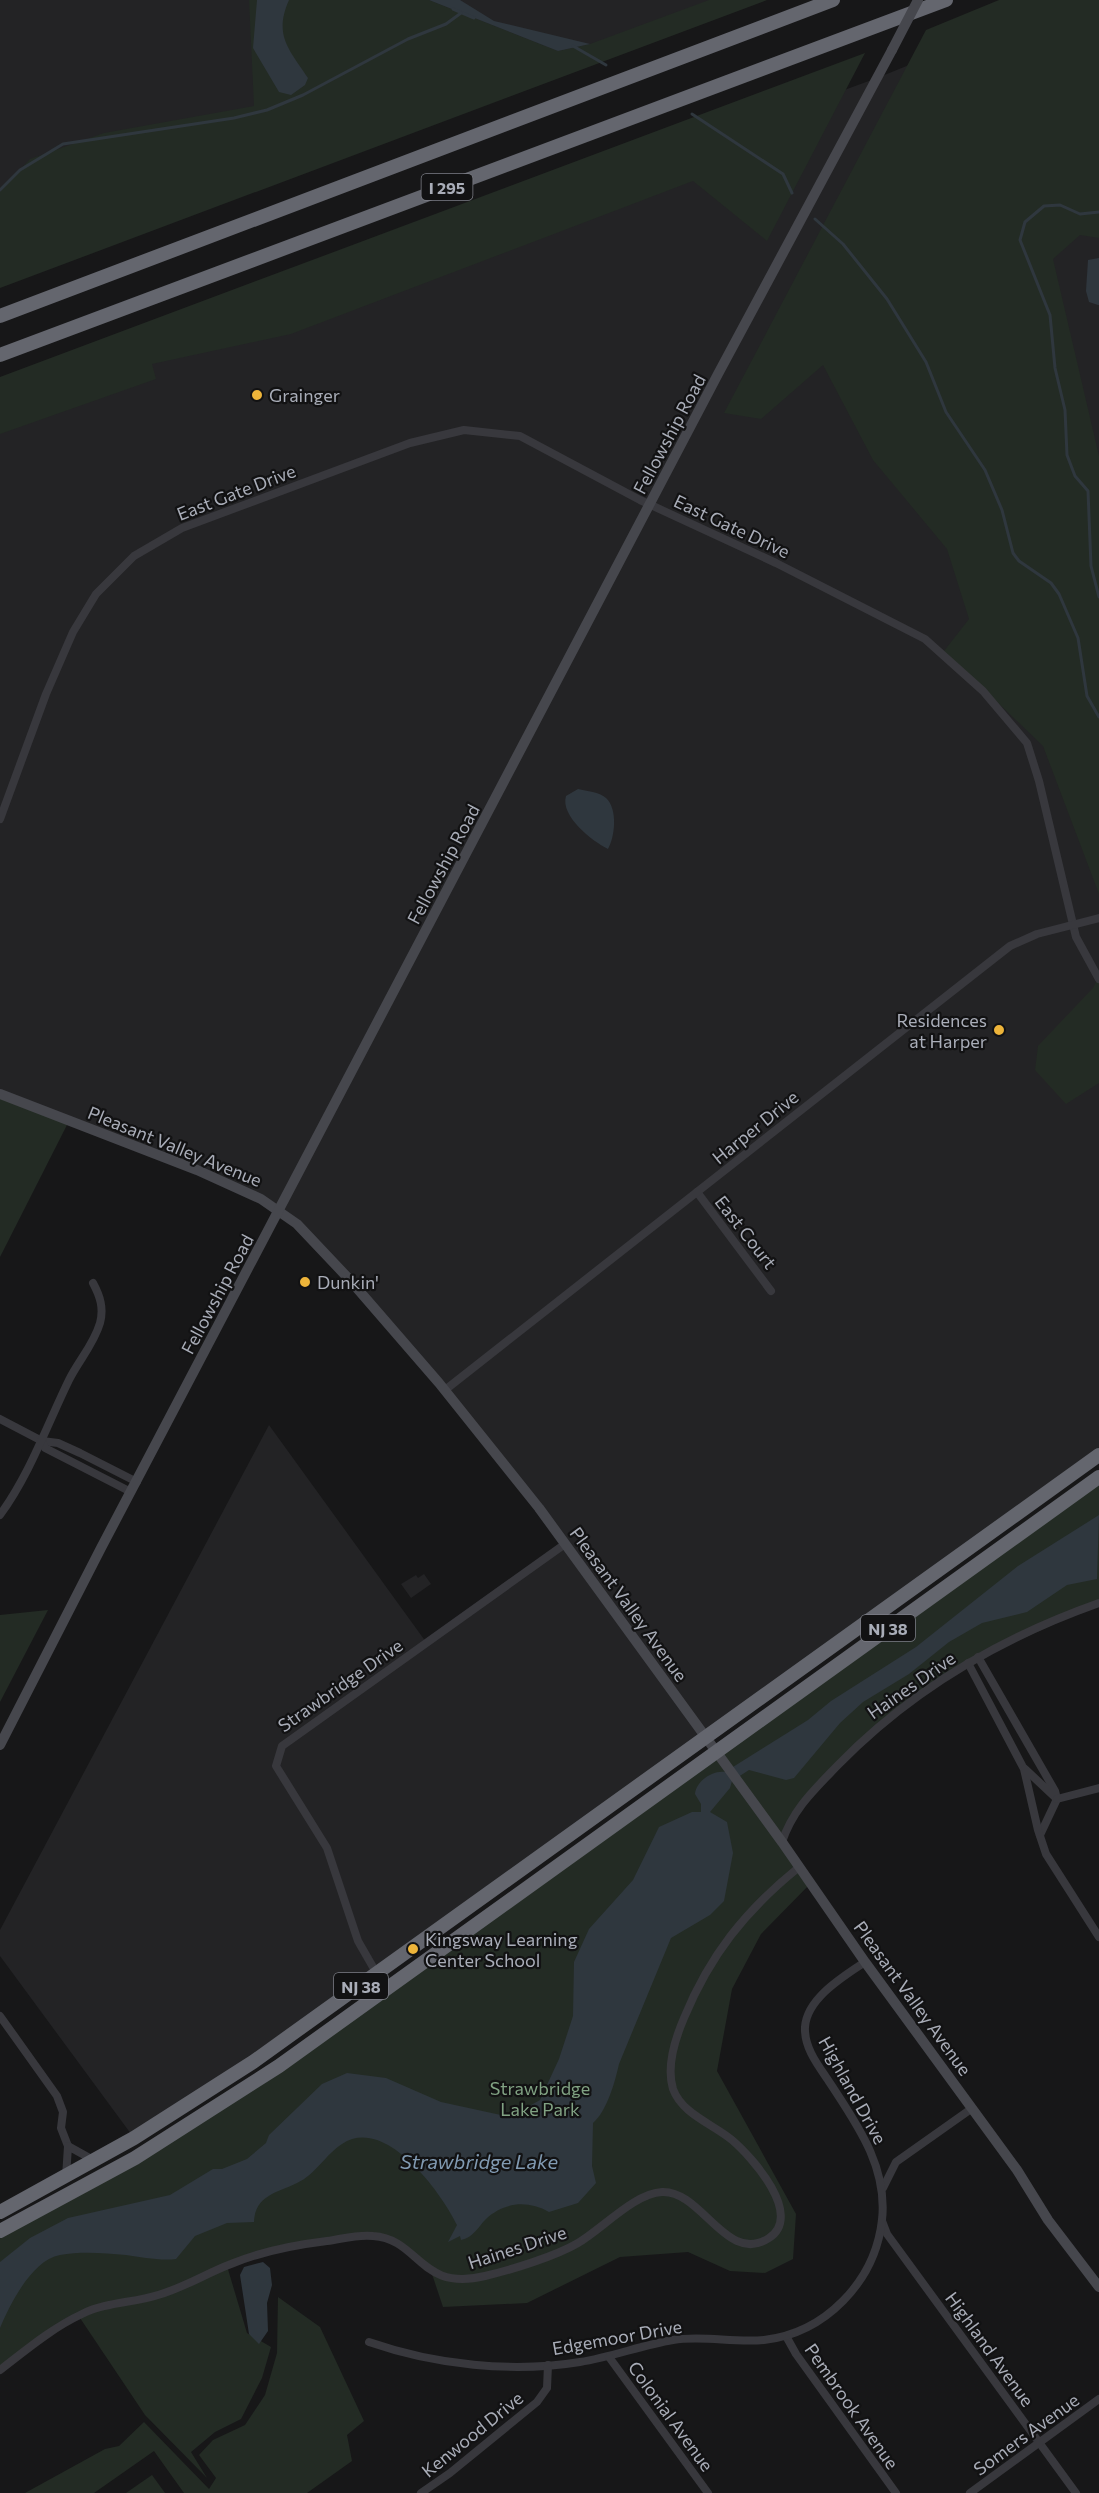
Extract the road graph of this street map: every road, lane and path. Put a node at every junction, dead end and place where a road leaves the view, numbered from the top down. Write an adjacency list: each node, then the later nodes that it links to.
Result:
1 (833, 0): 4 (highway, I 295)
2 (918, 0): 6 (street, Fellowship Road, bridge)
3 (946, 0): 5 (highway, I 295)
4 (0, 316)
5 (0, 355)
6 (650, 505): 7 (street, East Gate Drive); 9 (street, East Gate Drive); 13 (street, Fellowship Road)
7 (0, 819)
8 (1099, 918): 9 (street, Harper Drive)
9 (1073, 925): 10 (street, East Gate Drive); 12 (street, Harper Drive)
10 (1099, 979)
11 (0, 1094): 13 (street, Pleasant Valley Avenue)
12 (697, 1192): 15 (street, East Court); 16 (street, Harper Drive)
13 (280, 1210): 16 (street, Pleasant Valley Avenue); 21 (street, Fellowship Road)
14 (93, 1283): 18 (street)
15 (771, 1291)
16 (445, 1389): 23 (street, Pleasant Valley Avenue)
17 (0, 1419): 18 (street)
18 (42, 1441): 21 (street); 22 (street)
19 (1099, 1455): 27 (highway, NJ 38)
20 (1099, 1477): 29 (highway, NJ 38)
21 (134, 1487): 28 (street, Fellowship Road)
22 (0, 1515)
23 (565, 1544): 27 (street, Pleasant Valley Avenue); 38 (street, Strawbridge Drive)
24 (1099, 1603): 25 (street, Haines Drive)
25 (978, 1657): 26 (street, Haines Drive); 32 (street)
26 (968, 1663): 30 (street); 34 (street, Haines Drive)
27 (706, 1737): 29 (street, Pleasant Valley Avenue); 38 (highway, NJ 38)
28 (0, 1745)
29 (717, 1752): 34 (street, Pleasant Valley Avenue); 47 (highway, NJ 38)
30 (1024, 1769): 32 (street); 33 (street)
31 (1099, 1788): 32 (street)
32 (1057, 1799): 33 (street)
33 (1040, 1834): 36 (street)
34 (782, 1842): 35 (street, Pleasant Valley Avenue)
35 (798, 1868): 37 (street, Pleasant Valley Avenue); 53 (street, Haines Drive)
36 (1099, 1937)
37 (865, 1962): 40 (street, Pleasant Valley Avenue); 44 (street, Highland Drive)
38 (377, 1974): 42 (highway, NJ 38)
39 (0, 2016): 41 (street)
40 (971, 2109): 44 (street); 48 (street, Pleasant Valley Avenue)
41 (68, 2146): 42 (street); 43 (street)
42 (95, 2161): 43 (highway, NJ 38)
43 (66, 2177): 45 (highway, NJ 38)
44 (882, 2189): 46 (street, Highland Drive)
45 (0, 2212)
46 (882, 2222): 49 (street, Edgemoor Drive); 55 (street, Highland Avenue)
47 (0, 2231)
48 (1099, 2287)
49 (786, 2336): 51 (street, Edgemoor Drive); 58 (street, Pembrook Avenue)
50 (369, 2342): 52 (street, Edgemoor Drive)
51 (609, 2357): 52 (street, Edgemoor Drive); 57 (street, Colonial Avenue)
52 (548, 2365): 56 (street, Kenwood Drive)
53 (0, 2370)
54 (1099, 2399): 55 (street, Somers Avenue)
55 (1039, 2443): 59 (street, Somers Avenue); 60 (street, Highland Avenue)
56 (421, 2493)
57 (708, 2493)
58 (896, 2493)
59 (970, 2493)
60 (1076, 2493)

